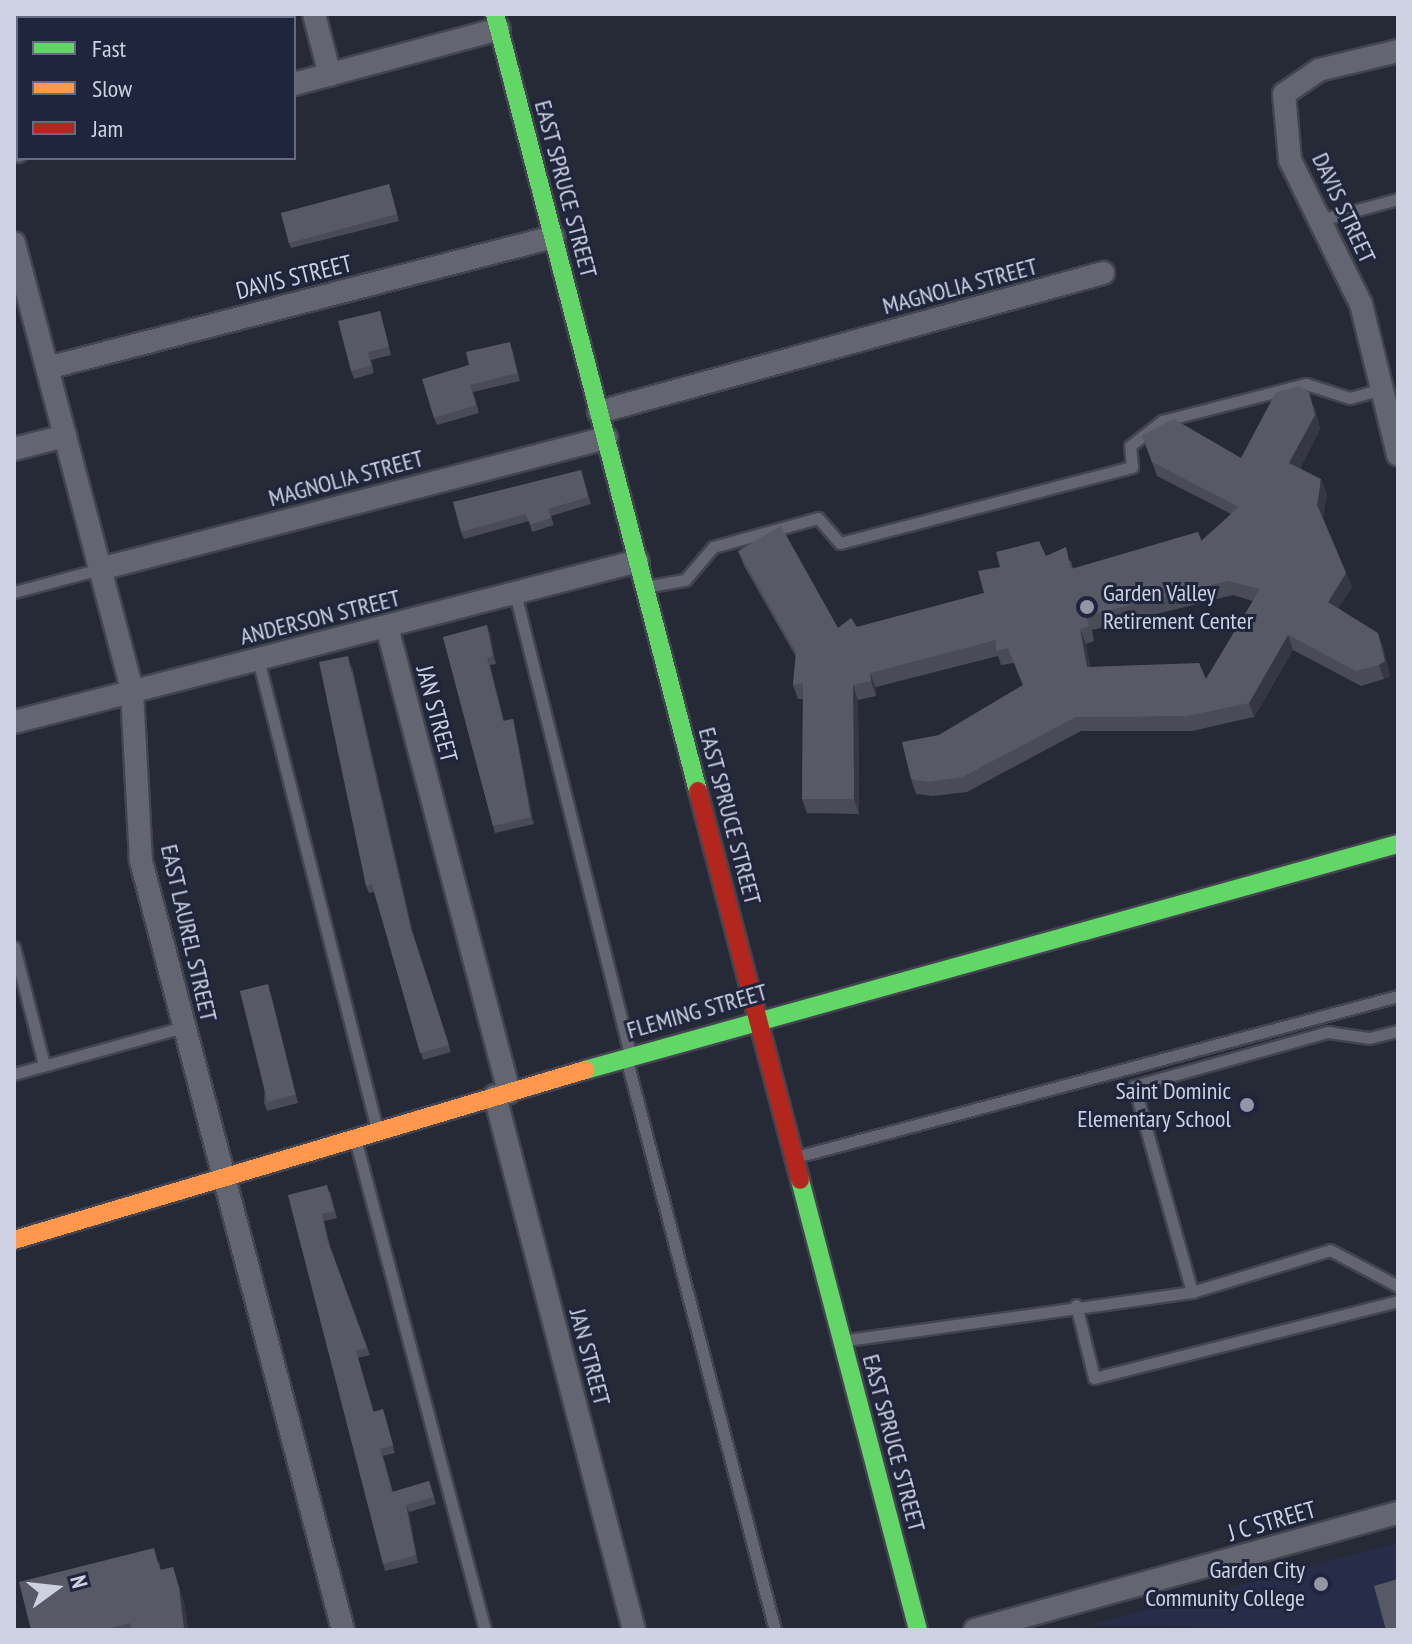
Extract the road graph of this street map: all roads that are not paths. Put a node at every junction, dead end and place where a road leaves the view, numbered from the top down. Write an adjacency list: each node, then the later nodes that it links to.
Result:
1 (314, 14): 4 (street)
2 (497, 22): 4 (street); 8 (street, EAST SPRUCE STREET)
3 (1398, 51): 7 (street, DAVIS STREET)
4 (330, 75): 5 (street)
5 (296, 84)
6 (1398, 199): 7 (lane)
7 (1320, 220): 12 (street, DAVIS STREET)
8 (553, 237): 11 (street, DAVIS STREET); 13 (street, EAST SPRUCE STREET)
9 (14, 243): 11 (street, EAST LAUREL STREET)
10 (1103, 273): 13 (street, MAGNOLIA STREET)
11 (47, 368): 14 (street, EAST LAUREL STREET)
12 (1386, 372): 17 (street, DAVIS STREET); 20 (lane)
13 (599, 412): 15 (street, EAST SPRUCE STREET)
14 (65, 436): 16 (street); 19 (street, EAST LAUREL STREET)
15 (606, 438): 18 (street, EAST SPRUCE STREET); 19 (street, MAGNOLIA STREET)
16 (14, 449)
17 (1398, 455)
18 (638, 561): 20 (street, EAST SPRUCE STREET); 22 (street, ANDERSON STREET)
19 (100, 569): 21 (lane); 25 (street, EAST LAUREL STREET)
20 (645, 587): 30 (street, EAST SPRUCE STREET)
21 (14, 592)
22 (515, 593): 23 (street, ANDERSON STREET); 33 (lane)
23 (387, 627): 24 (street, ANDERSON STREET); 36 (street, JAN STREET)
24 (258, 659): 25 (street, ANDERSON STREET); 37 (lane)
25 (132, 691): 26 (street, ANDERSON STREET); 31 (street, EAST LAUREL STREET)
26 (14, 722)
27 (1398, 844): 30 (street, FLEMING STREET)
28 (14, 947): 34 (lane)
29 (1398, 996): 39 (lane)
30 (758, 1018): 33 (street, FLEMING STREET); 39 (street, EAST SPRUCE STREET)
31 (184, 1027): 34 (lane); 40 (street, EAST LAUREL STREET)
32 (1398, 1031): 43 (lane)
33 (628, 1056): 36 (street, FLEMING STREET); 51 (lane)
34 (44, 1065): 35 (lane)
35 (14, 1074)
36 (502, 1094): 37 (street, FLEMING STREET); 50 (street, JAN STREET)
37 (378, 1131): 38 (street, FLEMING STREET)
38 (355, 1138): 40 (street, FLEMING STREET); 49 (lane)
39 (795, 1157): 46 (street, EAST SPRUCE STREET)
40 (222, 1178): 41 (street, FLEMING STREET); 48 (street, EAST LAUREL STREET)
41 (14, 1240)
42 (1398, 1286): 43 (lane)
43 (1192, 1292): 45 (lane)
44 (1398, 1301): 45 (lane)
45 (1076, 1305): 46 (lane)
46 (842, 1341): 52 (street, EAST SPRUCE STREET)
47 (1398, 1513): 53 (street, J C STREET)
48 (343, 1630)
49 (485, 1630)
50 (634, 1630)
51 (775, 1630)
52 (918, 1630)
53 (975, 1630)

